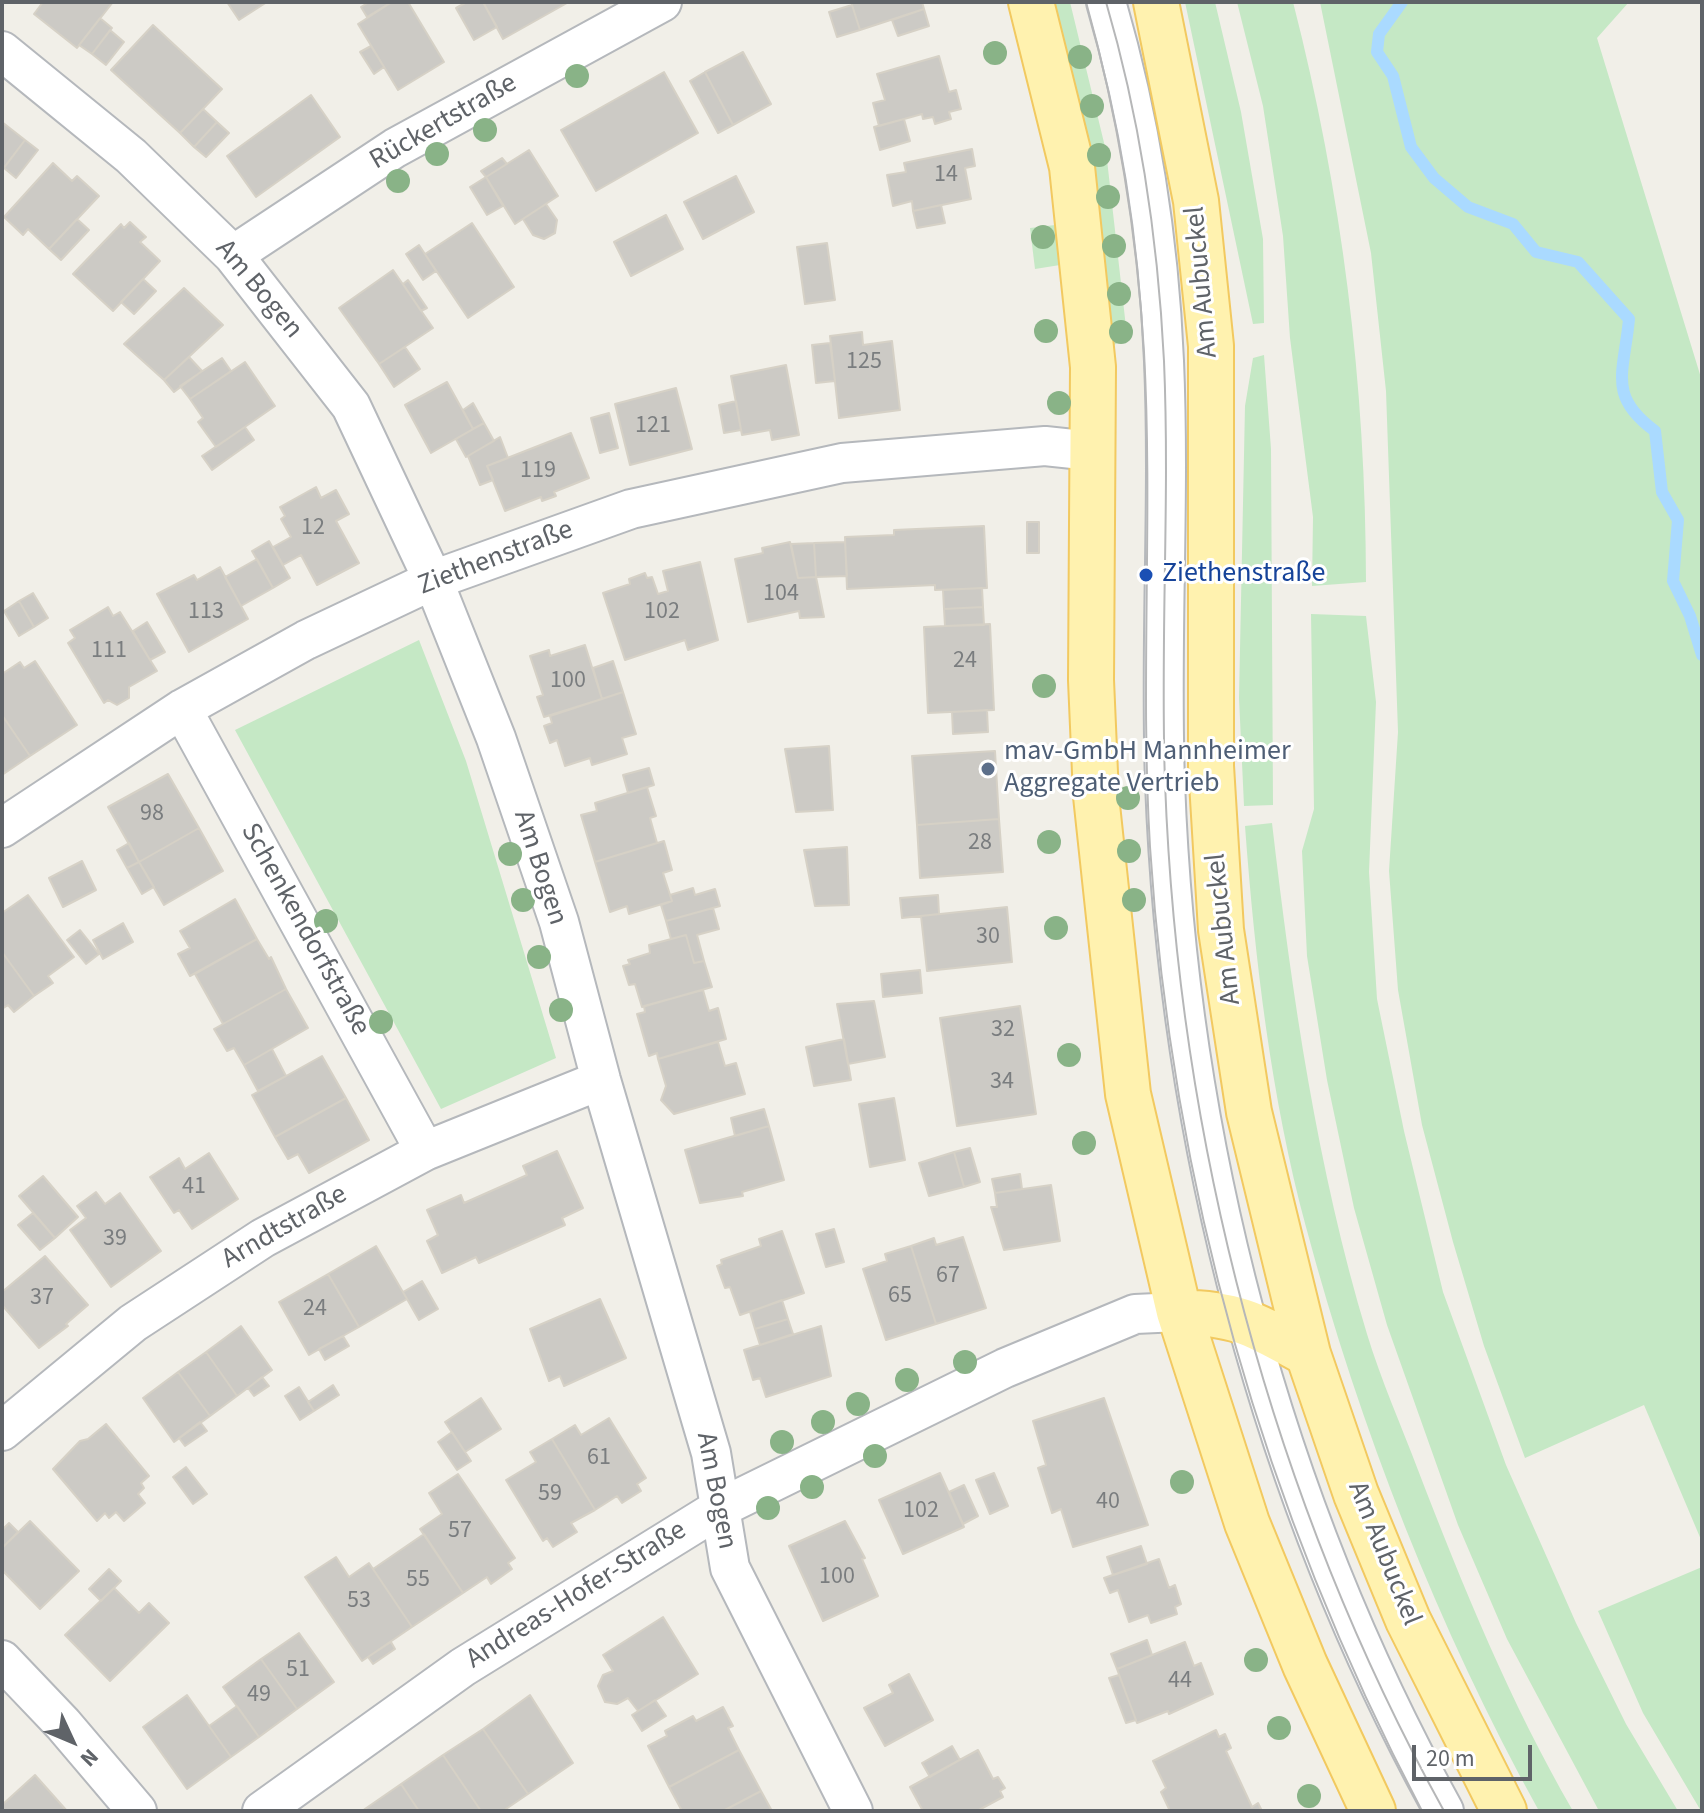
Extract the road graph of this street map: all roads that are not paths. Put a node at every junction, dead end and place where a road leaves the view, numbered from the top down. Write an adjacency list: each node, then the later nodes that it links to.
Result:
1 (662, 2): 6 (street, Rückertstraße)
2 (1031, 2): 7 (main road)
3 (1106, 2): 14 (street)
4 (1156, 2): 15 (main road, Am Aubuckel)
5 (2, 51): 6 (street, Am Bogen)
6 (233, 255): 8 (street, Am Bogen)
7 (1092, 451): 8 (street, Ziethenstraße); 13 (main road)
8 (433, 580): 9 (street, Ziethenstraße); 11 (street, Am Bogen)
9 (182, 709): 10 (street, Ziethenstraße); 12 (street, Schenkendorfstraße)
10 (2, 828)
11 (601, 1080): 12 (street, Arndtstraße); 17 (street, Am Bogen)
12 (425, 1151): 16 (street, Arndtstraße)
13 (1179, 1312): 14 (main road); 17 (street, Andreas-Hofer-Straße); 22 (main road)
14 (1247, 1321): 15 (main road); 23 (street)
15 (1308, 1354): 24 (main road, Am Aubuckel)
16 (2, 1431)
17 (720, 1508): 20 (street, Andreas-Hofer-Straße); 21 (street, Am Bogen)
18 (2, 1660): 19 (street)
19 (137, 1811)
20 (262, 1811)
21 (853, 1811)
22 (1373, 1811)
23 (1444, 1811)
24 (1504, 1811)

